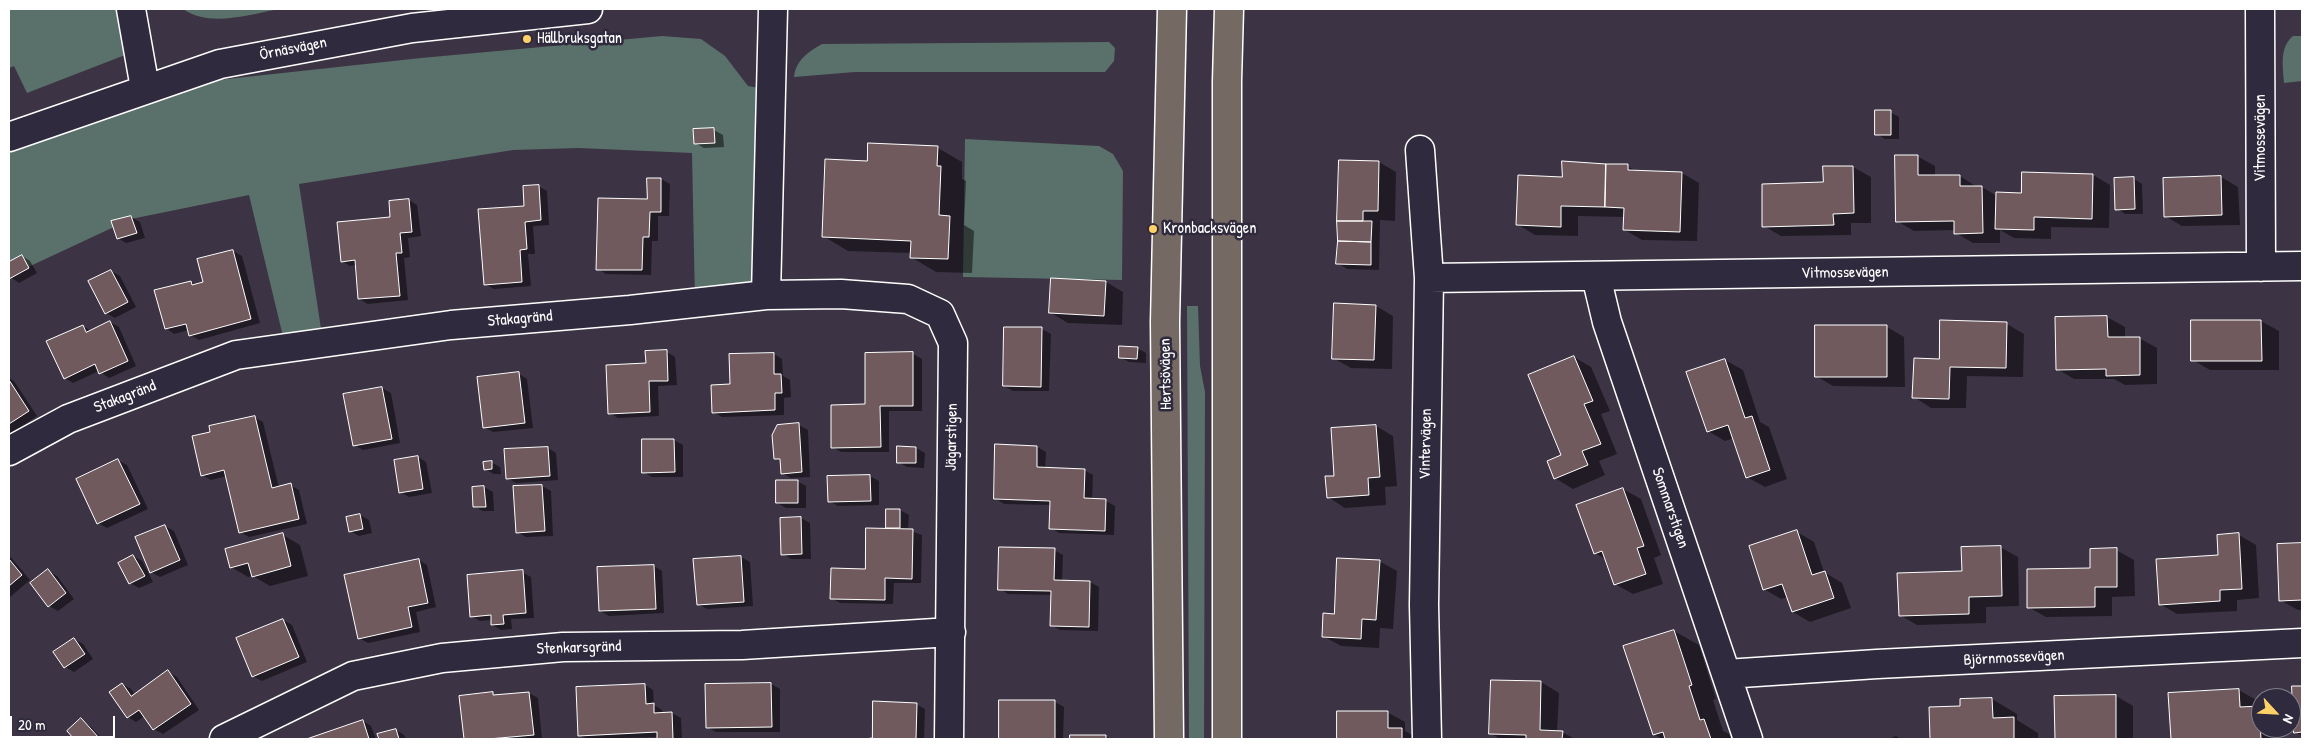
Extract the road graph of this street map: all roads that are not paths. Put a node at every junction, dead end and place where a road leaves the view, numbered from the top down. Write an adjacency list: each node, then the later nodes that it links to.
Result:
1 (131, 9): 7 (street)
2 (588, 9): 7 (street, Örnäsvägen)
3 (773, 9): 14 (street)
4 (1172, 9): 21 (main road, Hertsövägen)
5 (1230, 9): 22 (main road)
6 (2260, 9): 11 (street, Vitmossevägen)
7 (145, 88): 8 (street, Örnäsvägen)
8 (9, 137)
9 (1420, 150): 13 (street, Vintervägen)
10 (2302, 266): 11 (street, Vitmossevägen)
11 (2261, 267): 12 (street, Vitmossevägen)
12 (1596, 276): 13 (street, Vitmossevägen); 18 (street, Sommarstigen)
13 (1429, 278): 23 (street, Vintervägen)
14 (766, 294): 15 (street, Stakagränd); 16 (street, Jägarstigen)
15 (9, 451)
16 (950, 632): 19 (street, Stenkarsgränd); 20 (street, Jägarstigen)
17 (2302, 644): 18 (street, Björnmossevägen)
18 (1726, 674): 24 (street, Sommarstigen)
19 (224, 739)
20 (949, 739)
21 (1169, 739)
22 (1227, 739)
23 (1427, 739)
24 (1748, 739)

